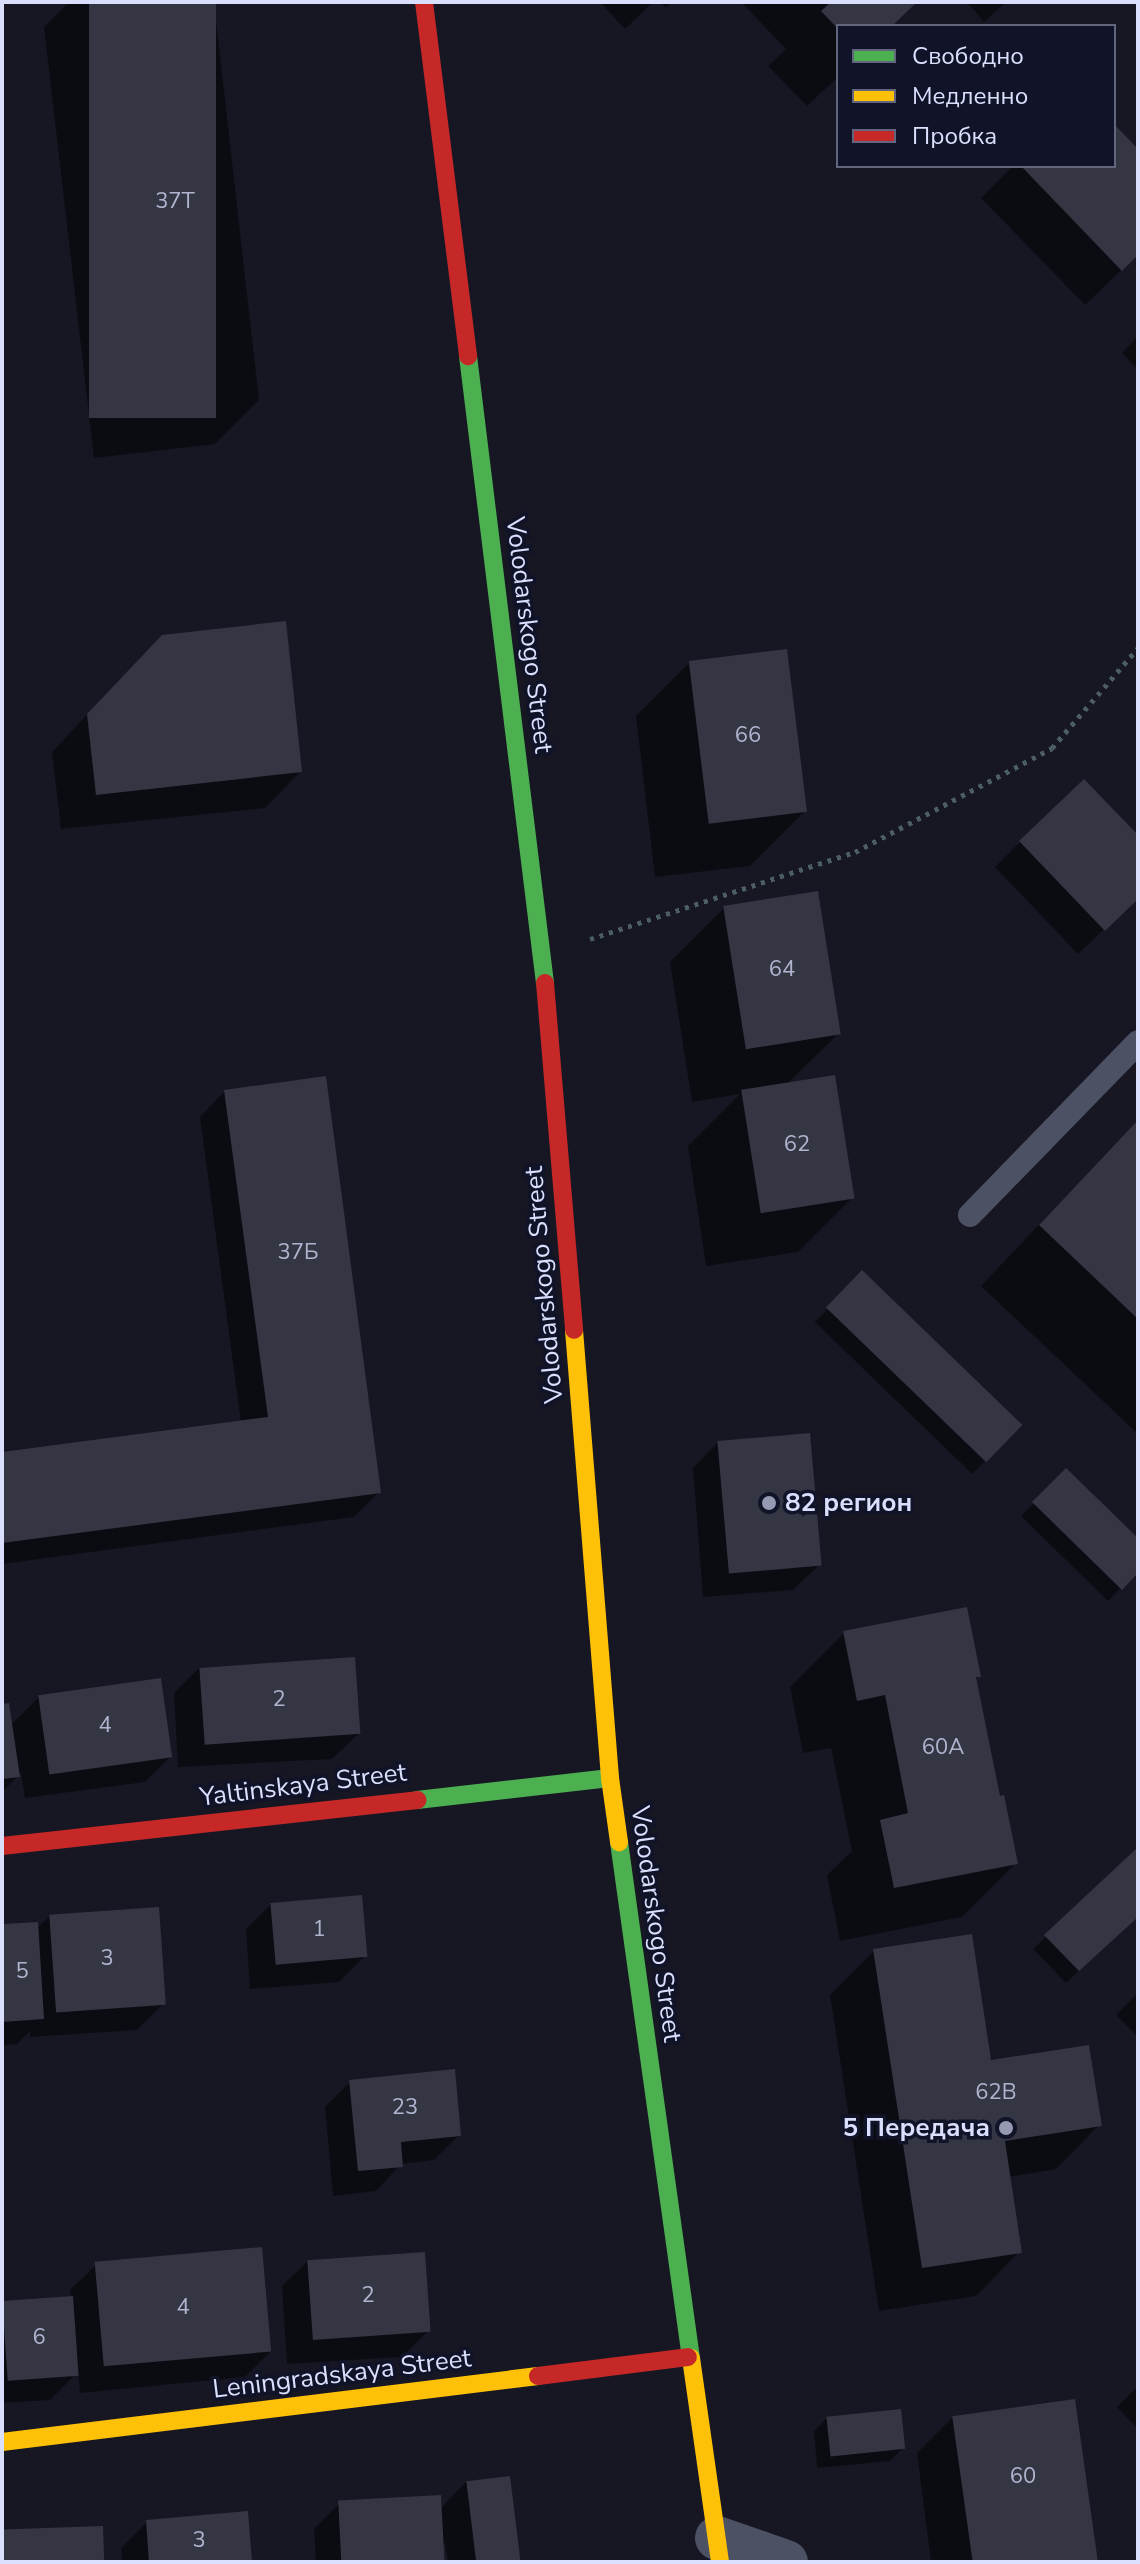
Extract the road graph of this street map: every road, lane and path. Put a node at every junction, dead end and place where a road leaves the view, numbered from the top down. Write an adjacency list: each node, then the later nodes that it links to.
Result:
1 (424, 2): 3 (main road, Volodarskogo Street)
2 (1138, 648): 3 (path)
3 (543, 955): 6 (main road, Volodarskogo Street)
4 (1138, 1042): 5 (lane)
5 (970, 1215)
6 (610, 1778): 7 (main road, Yaltinskaya Street); 8 (main road, Volodarskogo Street)
7 (2, 1846)
8 (688, 2357): 9 (main road, Leningradskaya Street); 10 (main road, Volodarskogo Street)
9 (2, 2442)
10 (719, 2550): 11 (street)
11 (786, 2562)

